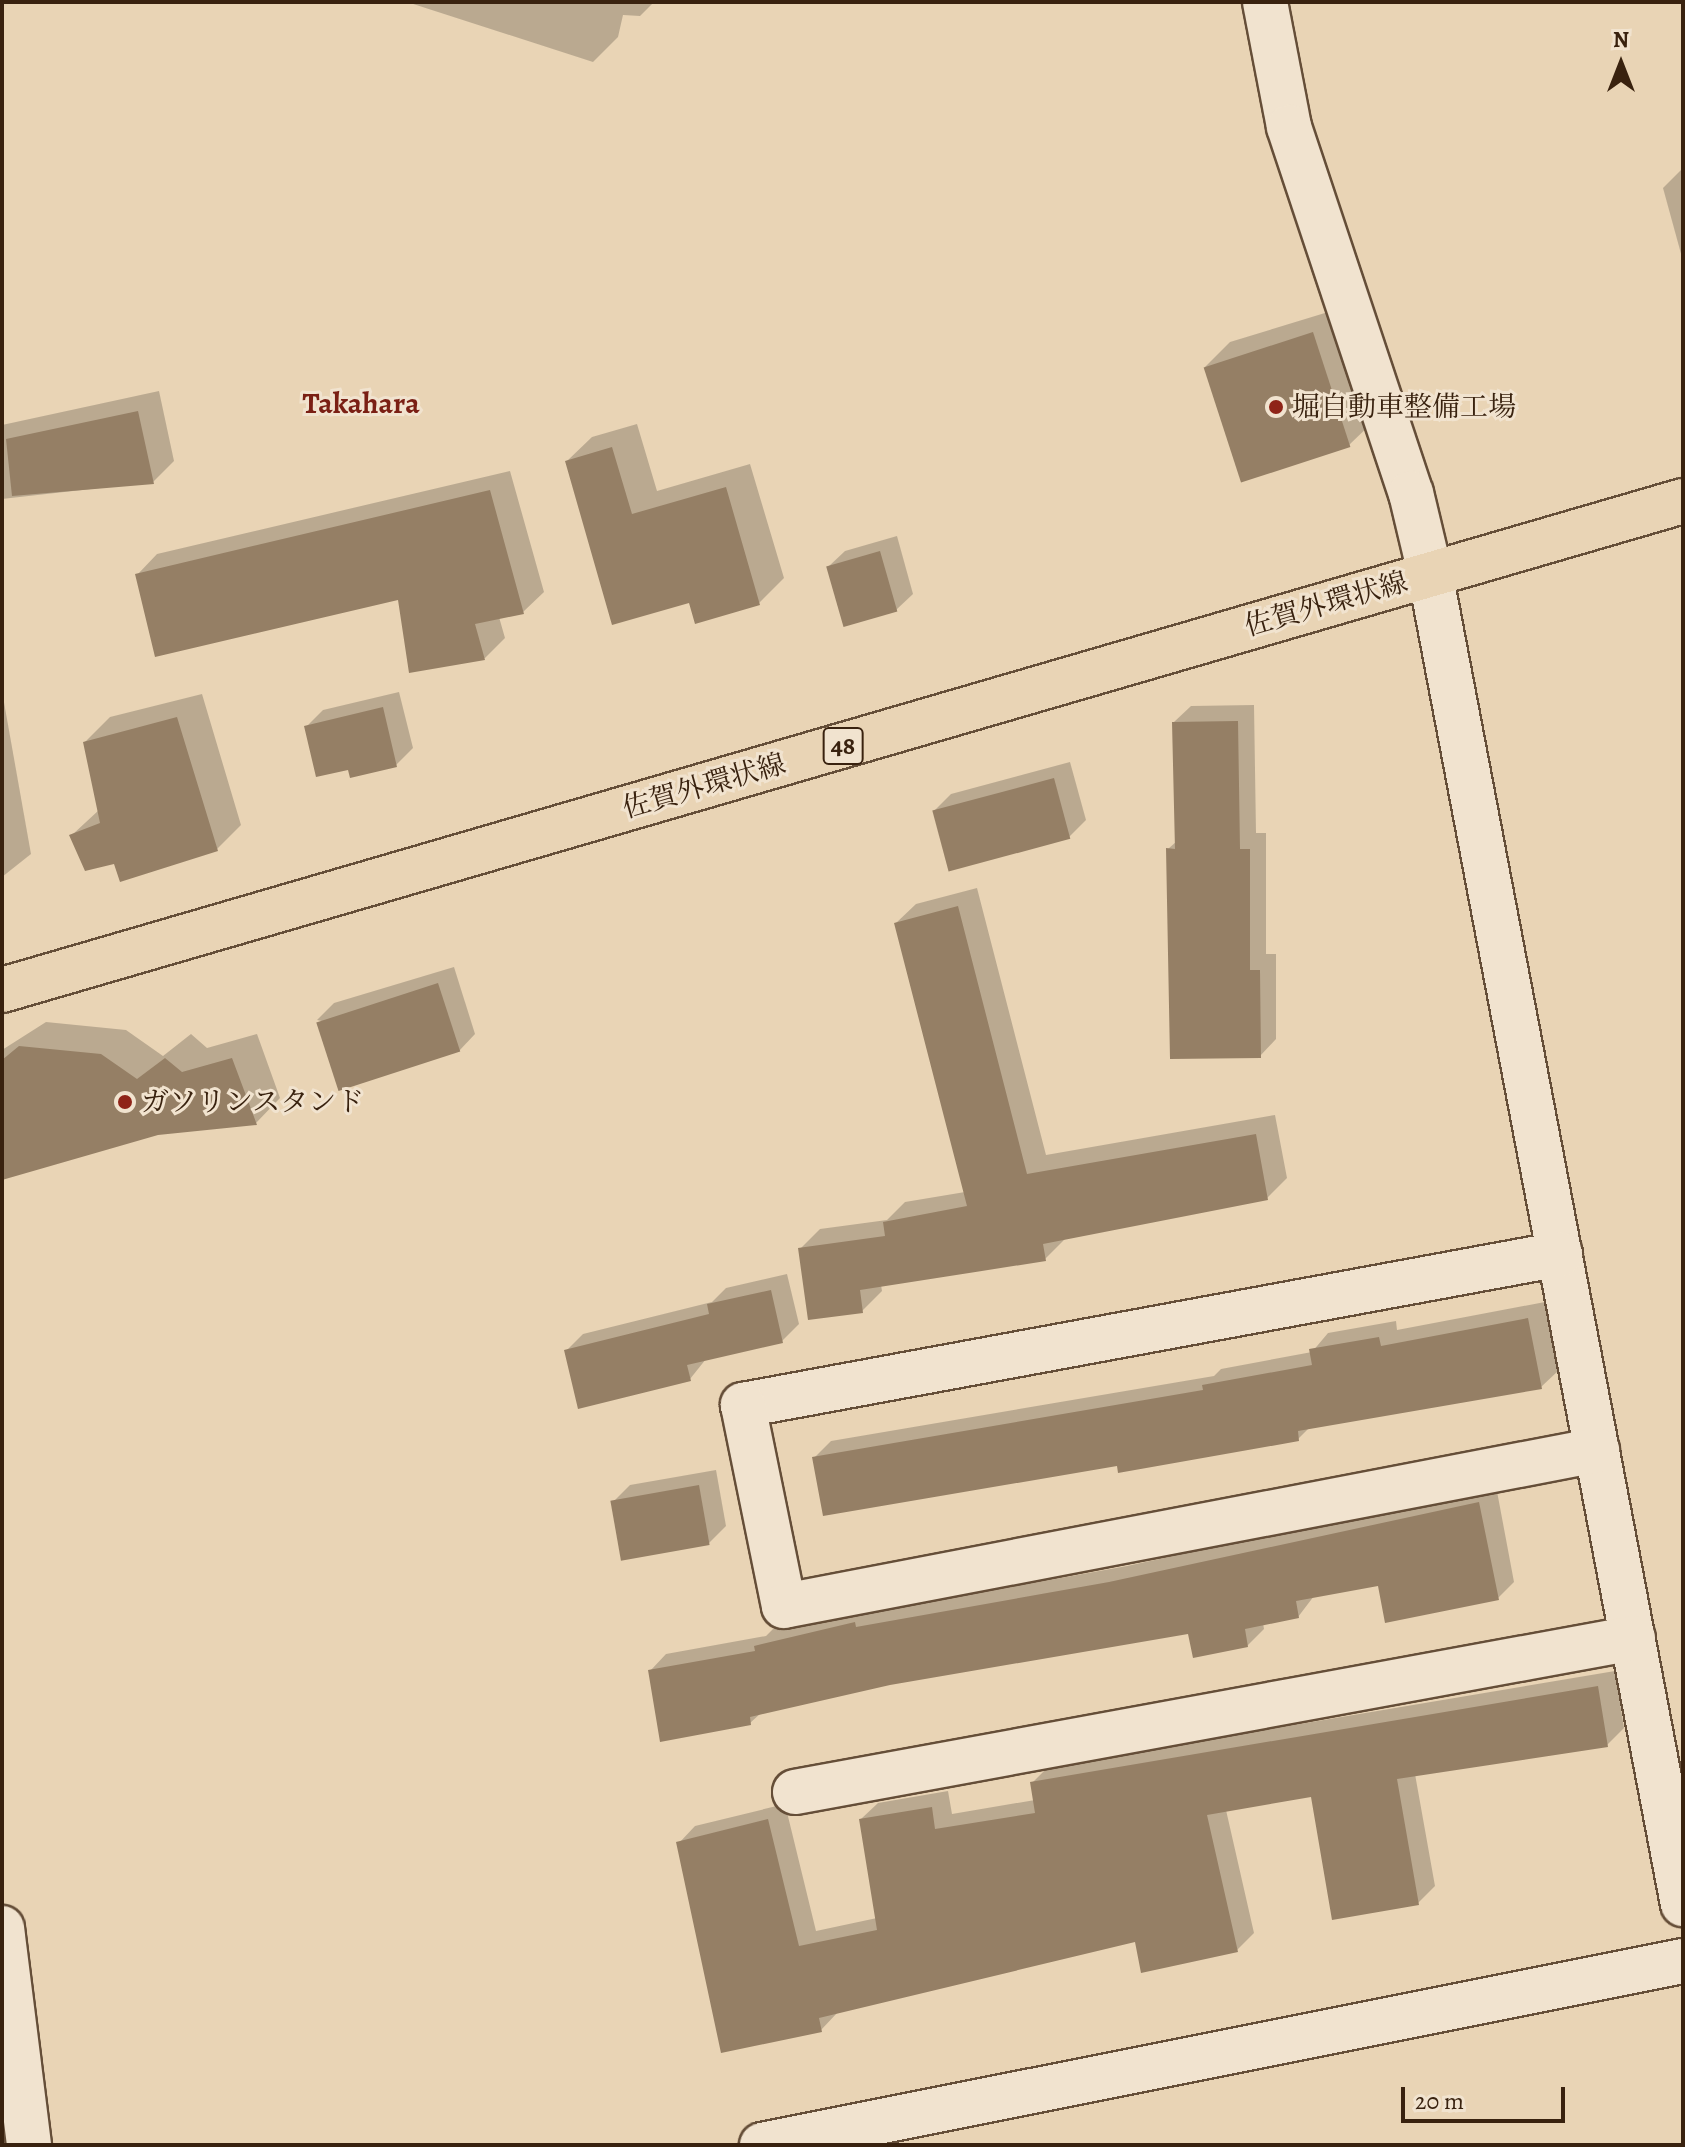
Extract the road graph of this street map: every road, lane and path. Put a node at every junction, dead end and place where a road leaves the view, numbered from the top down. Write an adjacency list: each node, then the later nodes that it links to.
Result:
1 (1265, 2): 3 (street)
2 (1683, 501): 3 (main road, 佐賀外環状線 / 48)
3 (1430, 573): 4 (main road, 佐賀外環状線 / 48); 5 (street)
4 (2, 990)
5 (1560, 1254): 6 (street); 6 (street)
6 (1597, 1450): 7 (street)
7 (1633, 1638): 8 (street); 9 (street)
8 (795, 1792)
9 (1683, 1904)
10 (2, 1928): 12 (street)
11 (1683, 1961): 13 (street)
12 (29, 2145)
13 (762, 2145)

